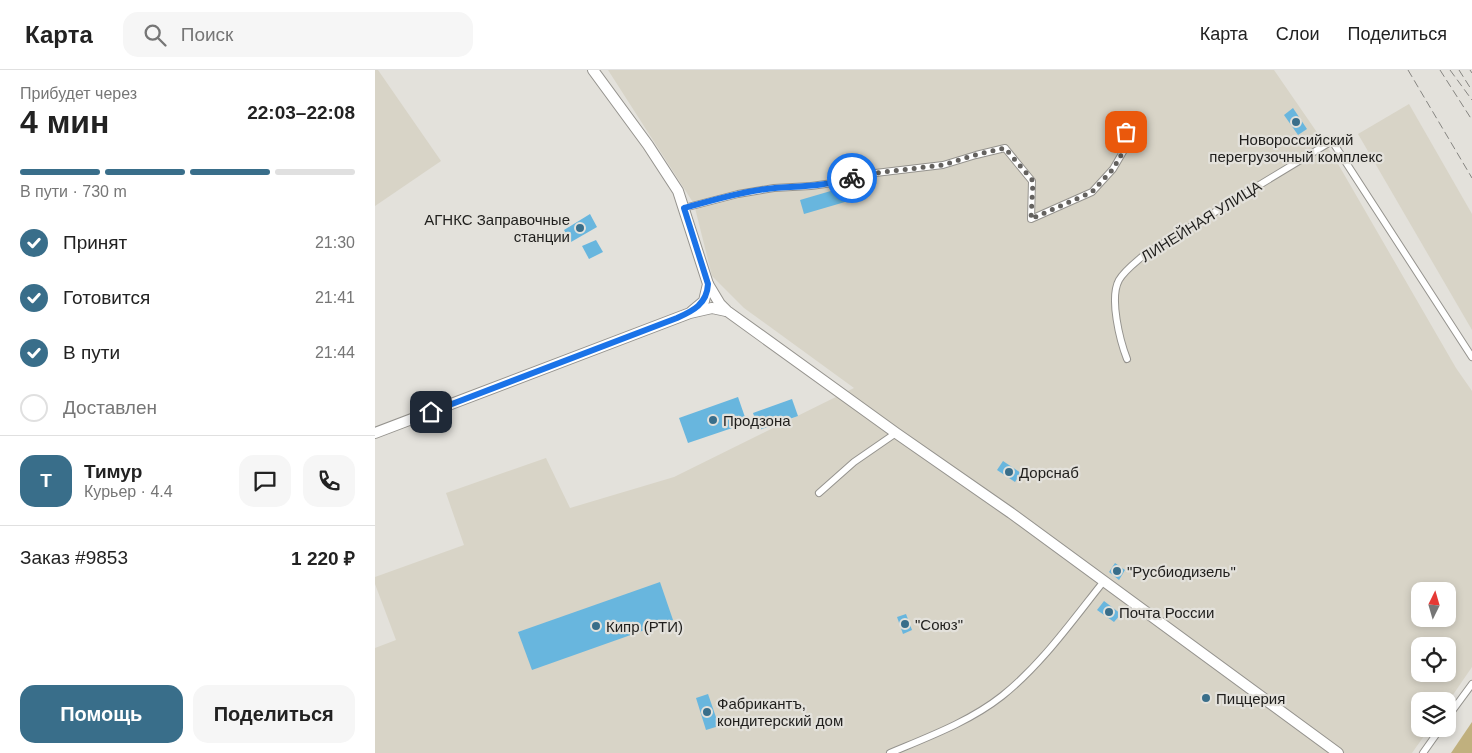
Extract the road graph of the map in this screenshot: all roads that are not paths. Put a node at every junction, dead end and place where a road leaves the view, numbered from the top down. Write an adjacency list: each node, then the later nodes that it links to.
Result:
1 (593, 70): 3 (main road)
2 (1119, 134): 3 (street)
3 (684, 208): 4 (main road)
4 (708, 284): 5 (main road); 6 (main road)
5 (727, 311): 6 (main road); 10 (main road)
6 (690, 313): 9 (main road)
7 (1472, 357): 8 (street, ЛИНЕЙНАЯ УЛИЦА)
8 (1127, 359)
9 (375, 433)
10 (895, 433): 11 (street); 12 (main road)
11 (819, 493)
12 (1104, 582): 16 (street); 17 (main road)
13 (1472, 684): 14 (street)
14 (1456, 706)
15 (1434, 737): 18 (street)
16 (890, 753)
17 (1338, 753)
18 (1423, 753)

